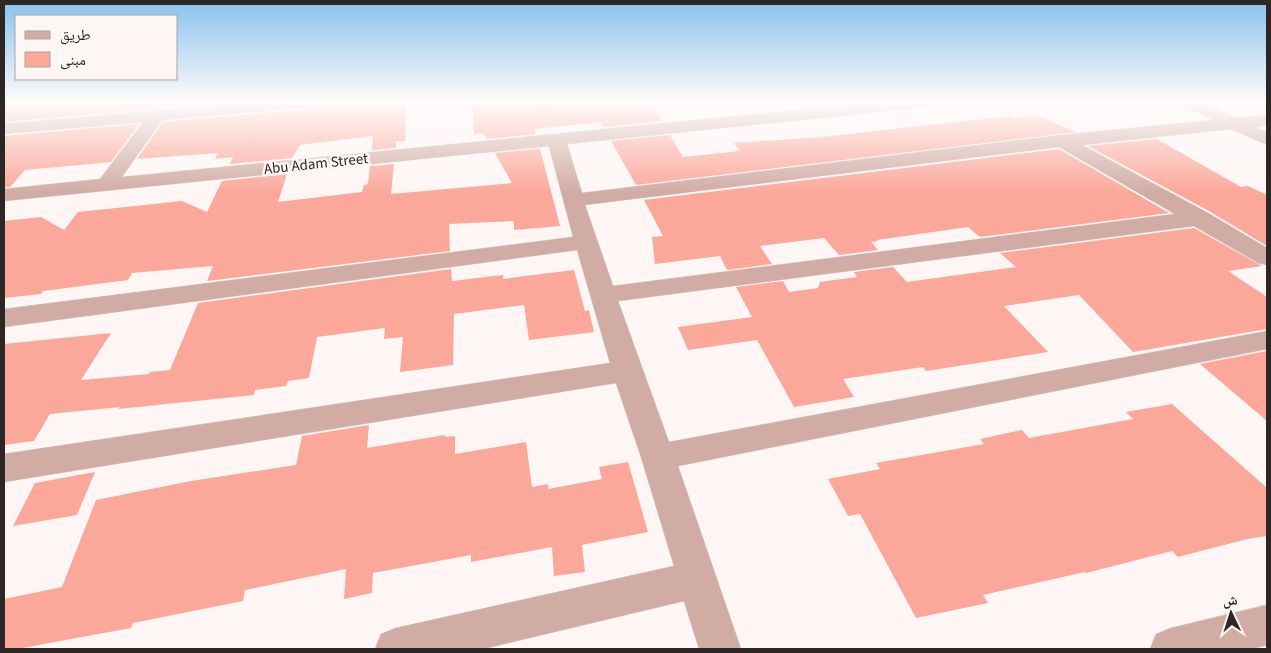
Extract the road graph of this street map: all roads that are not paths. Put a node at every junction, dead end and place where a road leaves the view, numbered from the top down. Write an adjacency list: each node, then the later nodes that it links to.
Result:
1 (144, 132): 8 (street)
2 (627, 132): 6 (street, Abu Adam Street)
3 (1148, 132): 7 (street)
4 (1253, 132): 5 (street)
5 (1267, 139)
6 (557, 140): 8 (street, Abu Adam Street); 10 (street)
7 (1062, 141): 10 (street); 11 (street)
8 (107, 184): 9 (street, Abu Adam Street)
9 (4, 195)
10 (573, 200): 12 (street)
11 (1200, 218): 13 (street); 14 (street)
12 (587, 242): 14 (street); 15 (street)
13 (1262, 252)
14 (604, 295): 17 (street)
15 (4, 318)
16 (1267, 340): 18 (street)
17 (627, 371): 18 (street); 19 (street)
18 (658, 457): 20 (street)
19 (4, 468)
20 (698, 579): 22 (street); 23 (street)
21 (1267, 625): 24 (street)
22 (396, 649)
23 (720, 649)
24 (1171, 649)

